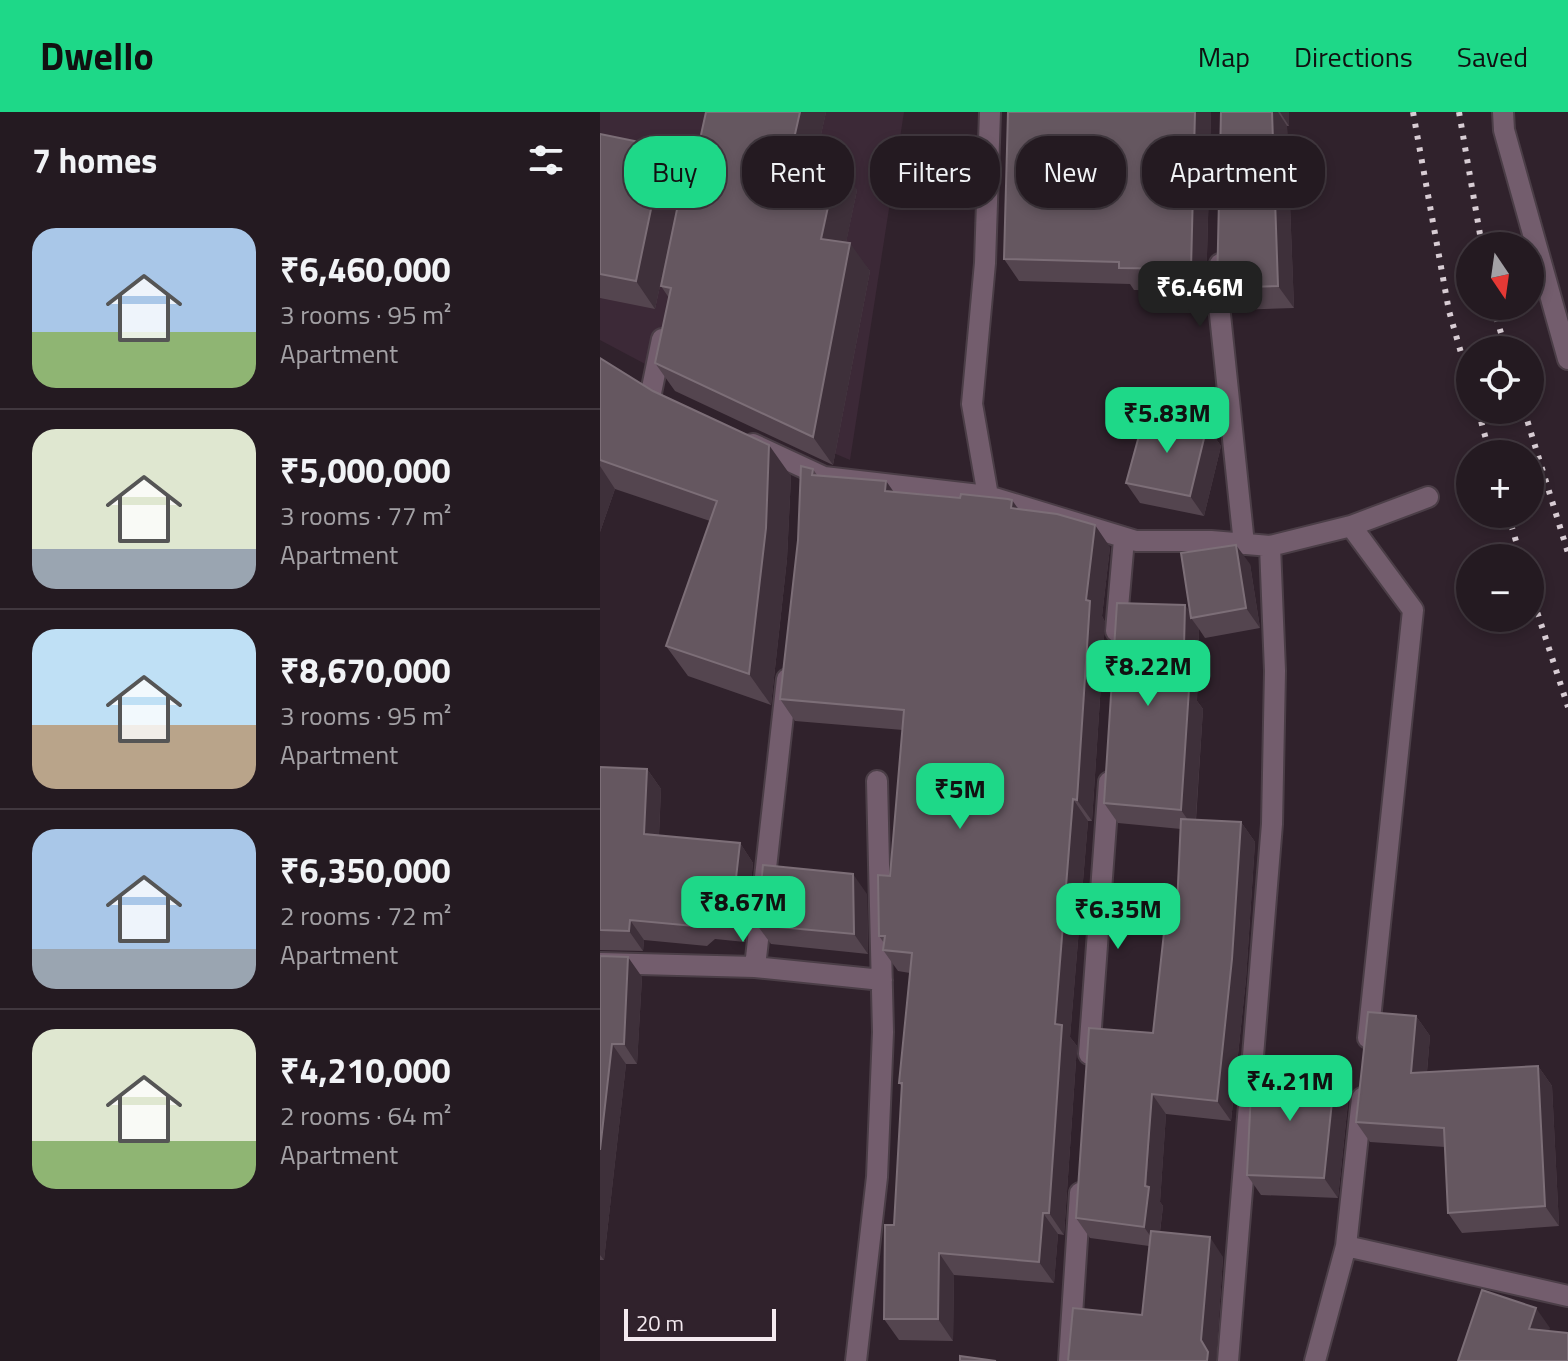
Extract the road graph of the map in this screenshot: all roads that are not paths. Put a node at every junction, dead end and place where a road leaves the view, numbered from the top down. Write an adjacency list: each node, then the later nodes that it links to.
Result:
1 (990, 112): 8 (street)
2 (1503, 112): 5 (street)
3 (1221, 246): 12 (street)
4 (667, 315): 6 (street)
5 (1568, 359)
6 (670, 404)
7 (735, 436): 8 (street)
8 (988, 496): 11 (street)
9 (1428, 497): 10 (street)
10 (1351, 526): 13 (street); 23 (street)
11 (1124, 539): 12 (street); 14 (street)
12 (1244, 544): 13 (street)
13 (1270, 546): 27 (street)
14 (1115, 653)
15 (790, 654): 19 (street)
16 (1110, 763): 21 (street)
17 (877, 781): 20 (street)
18 (600, 963): 19 (street)
19 (755, 967): 20 (street)
20 (882, 980): 25 (street)
21 (1087, 1077)
22 (1081, 1172): 26 (street)
23 (1346, 1246): 24 (street); 28 (street)
24 (1568, 1296)
25 (856, 1361)
26 (1069, 1361)
27 (1228, 1361)
28 (1315, 1361)

